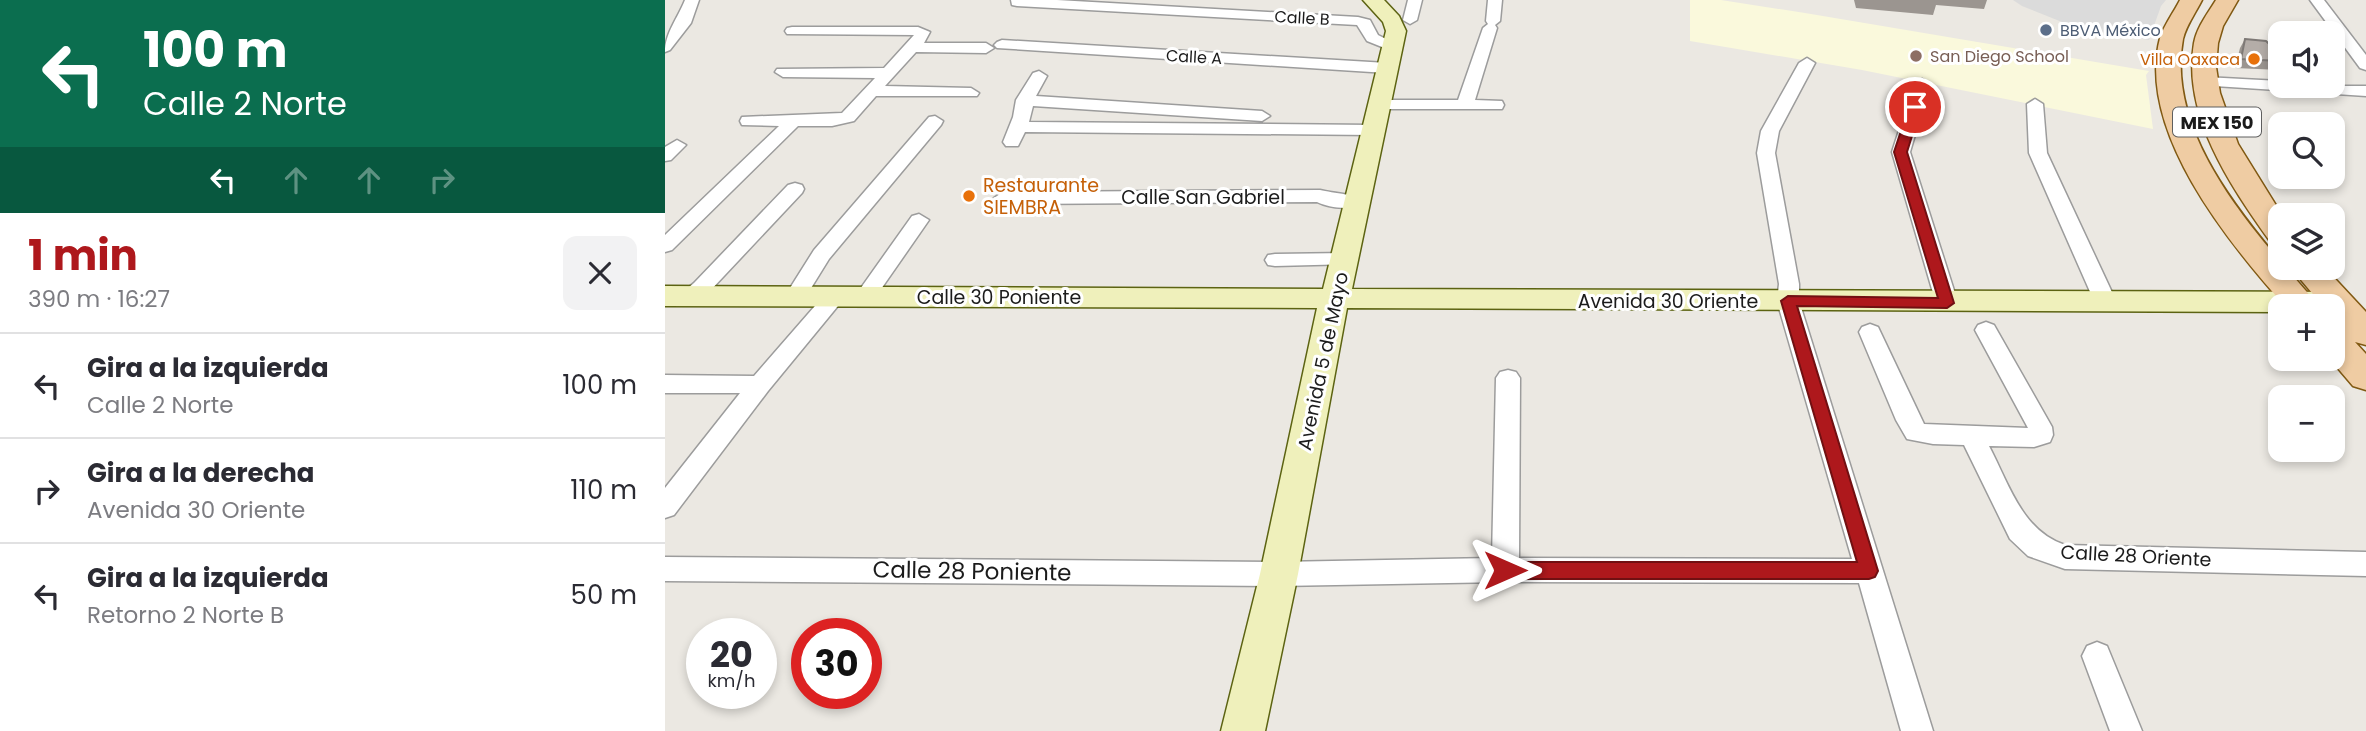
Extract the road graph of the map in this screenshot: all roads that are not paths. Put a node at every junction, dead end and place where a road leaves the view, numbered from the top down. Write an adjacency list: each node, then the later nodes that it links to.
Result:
1 (692, 0): 12 (street)
2 (1373, 0): 14 (street, Avenida 5 de Mayo)
3 (1415, 0): 9 (street)
4 (1495, 0): 29 (street)
5 (2190, 0): 48 (main road, MEX 150)
6 (2227, 0): 20 (main road, MEX 150)
7 (2317, 0): 16 (street)
8 (1017, 2): 11 (street, Calle B)
9 (1410, 20)
10 (792, 31): 13 (street)
11 (1370, 34): 14 (street)
12 (665, 47)
13 (913, 47): 14 (street, Calle A); 18 (street)
14 (1390, 57): 32 (street, Avenida 5 de Mayo)
15 (1807, 63): 55 (street)
16 (2366, 65)
17 (783, 72): 18 (street)
18 (889, 73): 23 (street)
19 (1039, 76): 26 (street)
20 (2205, 82): 22 (street); 42 (main road, MEX 150)
21 (1922, 85): 56 (street)
22 (2268, 85)
23 (872, 91): 25 (street); 34 (street)
24 (2359, 91): 28 (street)
25 (971, 93)
26 (1024, 100): 31 (street); 37 (street)
27 (2035, 104): 57 (street)
28 (2366, 104)
29 (1465, 105): 30 (street); 32 (street)
30 (1496, 105)
31 (1154, 109): 32 (street); 36 (street)
32 (1376, 119): 36 (street); 40 (street, Avenida 5 de Mayo)
33 (748, 121): 34 (street)
34 (794, 121): 44 (street)
35 (935, 121): 51 (street)
36 (1141, 128): 37 (street)
37 (1016, 135)
38 (795, 189): 50 (street)
39 (1320, 196): 40 (street, Calle San Gabriel); 41 (street, Calle San Gabriel)
40 (1358, 196): 45 (street, Avenida 5 de Mayo)
41 (1003, 198)
42 (2268, 215)
43 (919, 220): 53 (street)
44 (665, 246)
45 (1346, 259): 46 (street); 54 (street, Avenida 5 de Mayo)
46 (1275, 260)
47 (2318, 280): 49 (main road)
48 (2293, 294)
49 (2330, 294)
50 (677, 296): 51 (street, Calle 30 Poniente)
51 (796, 296): 52 (street, Calle 30 Poniente)
52 (835, 296): 53 (street, Calle 30 Poniente); 67 (street)
53 (865, 297): 54 (street, Calle 30 Poniente)
54 (1334, 299): 55 (street, Avenida 30 Oriente); 74 (street, Avenida 5 de Mayo)
55 (1788, 301): 56 (street, Avenida 30 Oriente); 73 (street)
56 (1947, 303): 57 (street, Avenida 30 Oriente)
57 (2106, 303): 58 (street, Avenida 30 Oriente)
58 (2268, 305)
59 (2345, 311): 62 (main road)
60 (1986, 330): 68 (street)
61 (1870, 332): 68 (street)
62 (2366, 333)
63 (2345, 353): 64 (main road)
64 (2366, 377)
65 (1508, 378): 72 (street)
66 (665, 384): 67 (street)
67 (760, 386): 69 (street)
68 (1972, 436): 70 (street, Calle 28 Oriente)
69 (665, 507)
70 (2366, 564)
71 (665, 569): 74 (street, Calle 28 Poniente)
72 (1505, 570): 73 (street); 74 (street)
73 (1869, 571): 77 (street)
74 (1279, 574): 76 (street, Avenida 5 de Mayo)
75 (2097, 656): 78 (street)
76 (1243, 731)
77 (1917, 731)
78 (2126, 731)

